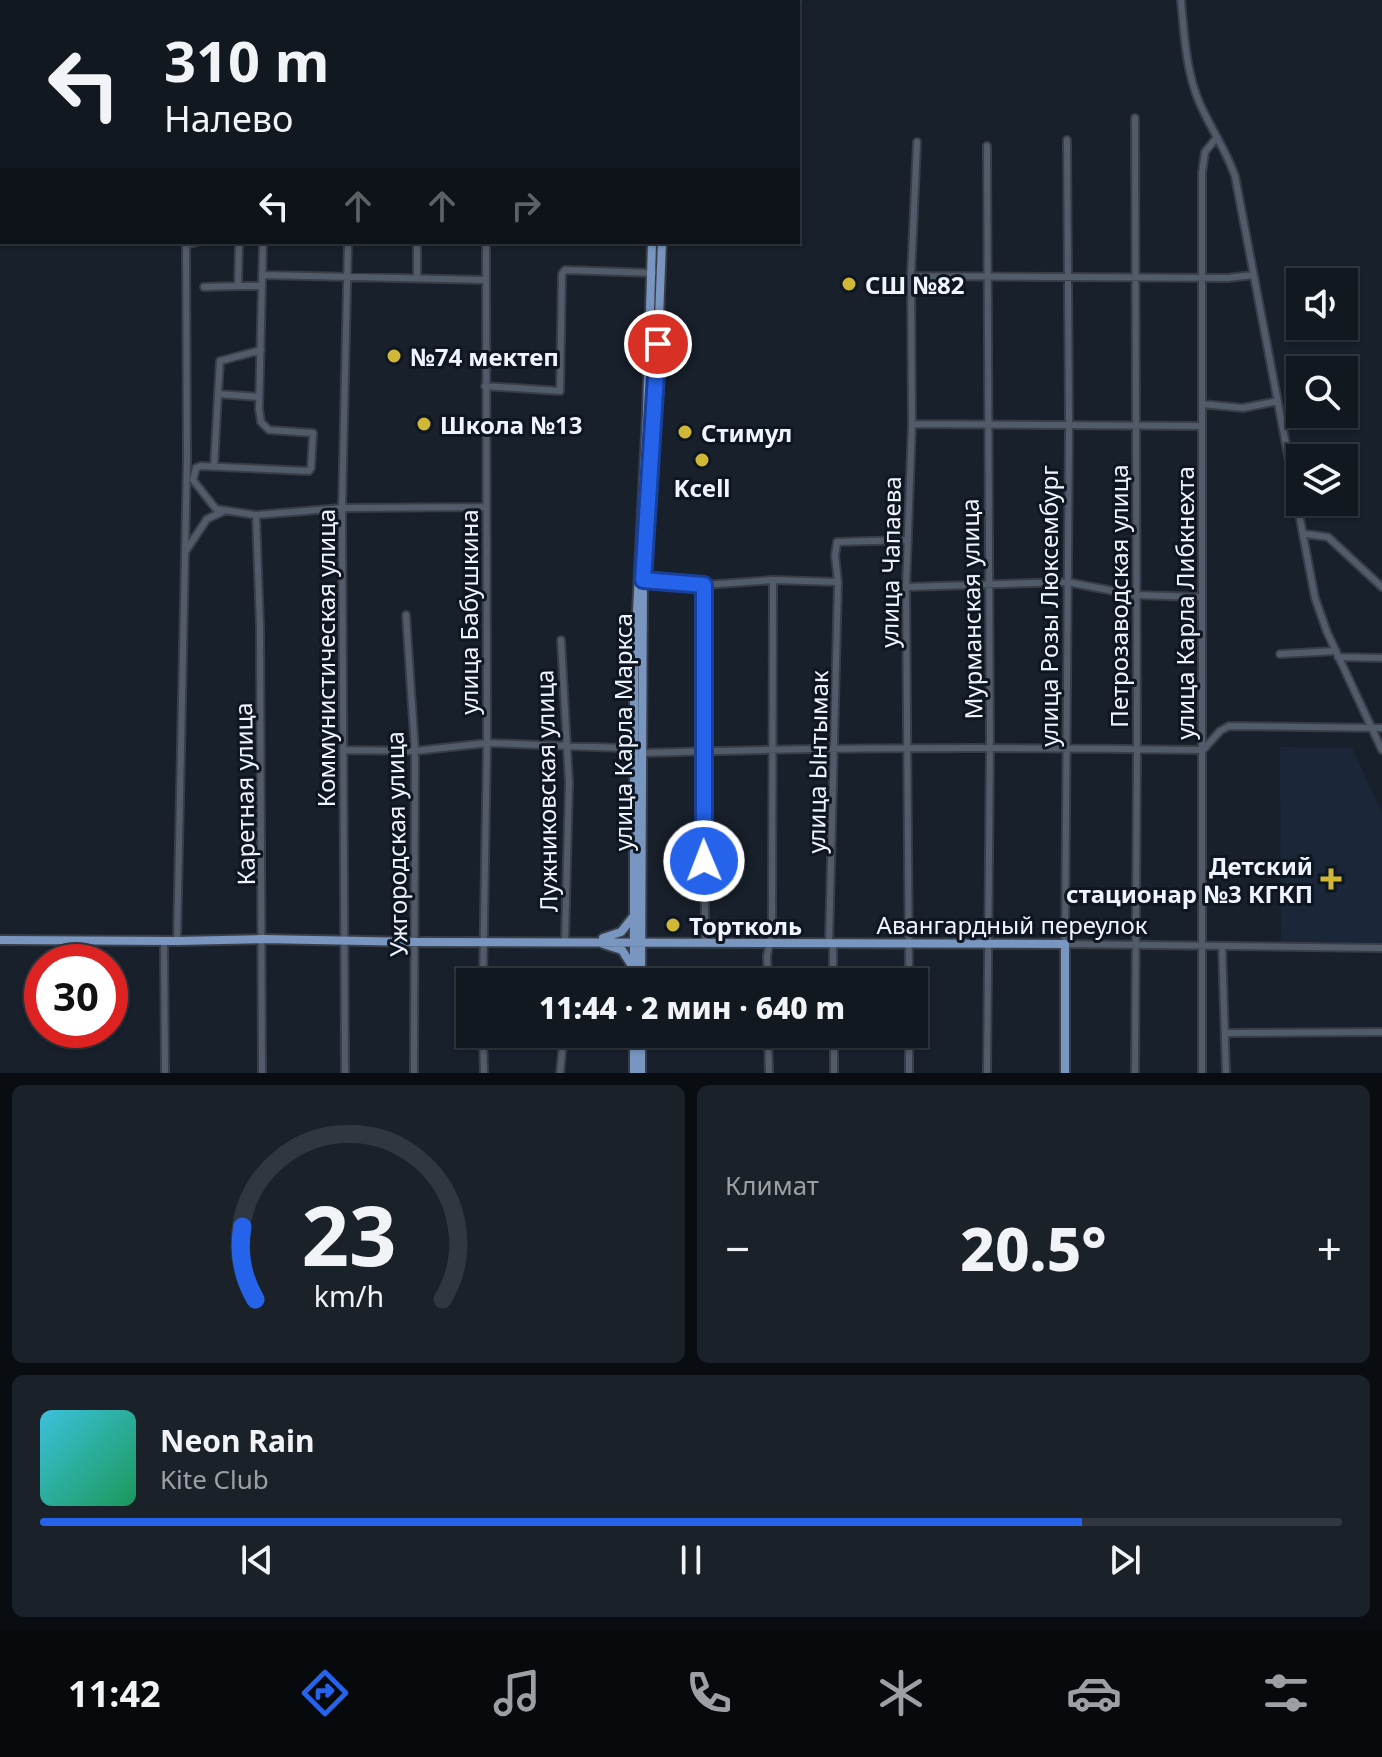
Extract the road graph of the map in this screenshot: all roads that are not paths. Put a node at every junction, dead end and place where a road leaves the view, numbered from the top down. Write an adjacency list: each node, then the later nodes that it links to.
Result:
1 (1181, 0): 3 (street)
2 (1135, 118): 22 (street, Петрозаводская улица)
3 (1217, 137): 18 (street); 23 (street, улица Карла Либкнехта)
4 (1067, 140): 21 (street, улица Розы Люксембург)
5 (917, 142): 19 (street, улица Чапаева)
6 (987, 146): 20 (street, Мурманская улица)
7 (190, 244): 41 (street)
8 (239, 244): 26 (street)
9 (263, 244): 16 (street)
10 (348, 244): 17 (street, Коммунистическая улица)
11 (417, 244): 24 (street)
12 (486, 244): 25 (street, улица Бабушкина)
13 (652, 244): 15 (main road, улица Карла Маркса)
14 (662, 244): 15 (main road, улица Карла Маркса)
15 (656, 273): 30 (street); 49 (main road, улица Карла Маркса); 79 (main road, улица Карла Маркса)
16 (263, 275): 17 (street); 27 (street)
17 (347, 275): 24 (street); 43 (street, Коммунистическая улица)
18 (1253, 275): 23 (street); 33 (street)
19 (911, 276): 20 (street); 35 (street, улица Чапаева)
20 (990, 276): 21 (street); 36 (street, Мурманская улица)
21 (1068, 276): 22 (street); 37 (street, улица Розы Люксембург)
22 (1135, 276): 23 (street); 38 (street, Петрозаводская улица)
23 (1202, 276): 34 (street, улица Карла Либкнехта)
24 (417, 278): 25 (street)
25 (486, 280): 30 (street, улица Бабушкина)
26 (238, 286): 27 (street); 28 (street)
27 (262, 286): 29 (street)
28 (204, 287)
29 (261, 350): 31 (street); 32 (street)
30 (485, 386): 42 (street, улица Бабушкина)
31 (218, 394): 32 (street); 40 (street)
32 (259, 397): 40 (street)
33 (1278, 401): 34 (street); 46 (street)
34 (1202, 404): 39 (street, улица Карла Либкнехта)
35 (912, 424): 36 (street); 47 (street, улица Чапаева)
36 (988, 424): 37 (street); 54 (street, Мурманская улица)
37 (1069, 425): 38 (street); 52 (street, улица Розы Люксембург)
38 (1135, 426): 39 (street); 57 (street, Петрозаводская улица)
39 (1202, 426): 58 (street, улица Карла Либкнехта)
40 (214, 467): 41 (street)
41 (190, 475): 44 (street); 48 (street)
42 (485, 507): 43 (street); 66 (street, улица Бабушкина)
43 (342, 508): 45 (street); 74 (street, Коммунистическая улица)
44 (223, 511): 45 (street); 48 (street)
45 (256, 515): 81 (street, Каретная улица)
46 (1305, 534): 56 (street); 62 (street)
47 (908, 540): 51 (street, улица Ынтымак); 55 (street, улица Чапаева)
48 (185, 552): 87 (street)
49 (643, 580): 53 (street); 79 (main road, улица Карла Маркса)
50 (773, 580): 51 (street); 53 (street); 71 (street)
51 (838, 582): 72 (street, улица Ынтымак)
52 (1067, 582): 54 (street); 57 (street); 70 (street, улица Розы Люксембург)
53 (704, 585): 78 (street)
54 (987, 585): 55 (street); 68 (street, Мурманская улица)
55 (906, 587): 69 (street, улица Чапаева)
56 (1382, 587)
57 (1135, 595): 58 (street); 73 (street, Петрозаводская улица)
58 (1202, 597): 75 (street, улица Карла Либкнехта)
59 (406, 615): 77 (street, Ужгородская улица)
60 (561, 640): 67 (street, Лужниковская улица)
61 (1280, 654): 62 (street)
62 (1337, 654): 63 (street); 65 (street)
63 (1382, 658)
64 (1382, 728): 65 (street)
65 (1372, 729): 75 (street); 76 (street)
66 (487, 743): 67 (street); 77 (street); 84 (street, улица Бабушкина)
67 (568, 746): 79 (street); 85 (street, Лужниковская улица)
68 (990, 746): 69 (street); 70 (street); 95 (street, Мурманская улица)
69 (906, 747): 72 (street); 94 (street, улица Чапаева)
70 (1068, 747): 73 (street); 96 (street, улица Розы Люксембург)
71 (773, 748): 72 (street); 78 (street); 91 (street)
72 (836, 748): 93 (street, улица Ынтымак)
73 (1137, 749): 75 (street); 97 (street, Петрозаводская улица)
74 (344, 750): 77 (street); 83 (street, Коммунистическая улица)
75 (1203, 750): 98 (street, улица Карла Либкнехта)
76 (1382, 750)
77 (415, 751): 89 (street, Ужгородская улица)
78 (702, 751): 79 (street); 92 (street)
79 (638, 753): 80 (main road, улица Карла Маркса); 88 (main road, улица Карла Маркса)
80 (634, 915): 88 (main road, улица Карла Маркса); 90 (main road)
81 (263, 939): 83 (main road); 87 (main road); 118 (street, Каретная улица)
82 (0, 940): 86 (main road)
83 (346, 940): 89 (main road); 119 (street, Коммунистическая улица)
84 (483, 940): 85 (main road); 89 (main road); 101 (street, улица Бабушкина)
85 (565, 940): 90 (main road)
86 (164, 941): 87 (main road); 117 (street)
87 (177, 941)
88 (638, 941): 90 (main road, Авангардный переулок); 92 (main road, Авангардный переулок); 103 (main road, улица Карла Маркса); 104 (main road, улица Карла Маркса)
89 (416, 942): 120 (street, Ужгородская улица)
90 (591, 942): 102 (main road)
91 (770, 942): 92 (main road, Авангардный переулок); 93 (main road, Авангардный переулок); 105 (street)
92 (705, 943)
93 (831, 943): 94 (main road, Авангардный переулок); 106 (street, улица Ынтымак)
94 (909, 943): 95 (main road, Авангардный переулок); 107 (street, улица Чапаева)
95 (987, 944): 96 (main road, Авангардный переулок); 128 (street, Мурманская улица)
96 (1065, 944): 97 (street, Авангардный переулок); 129 (main road, улица Розы Люксембург)
97 (1135, 945): 98 (street, Авангардный переулок); 130 (street, Петрозаводская улица)
98 (1204, 946): 99 (street, Авангардный переулок); 131 (street, улица Карла Либкнехта)
99 (1222, 946): 100 (street, Авангардный переулок); 109 (street)
100 (1382, 948)
101 (483, 968)
102 (632, 968)
103 (634, 968)
104 (640, 968)
105 (769, 968)
106 (832, 968)
107 (909, 968)
108 (1382, 1032): 109 (street)
109 (1225, 1033): 132 (street)
110 (483, 1048): 121 (street)
111 (563, 1048): 122 (street)
112 (634, 1048): 123 (main road)
113 (641, 1048): 124 (main road)
114 (768, 1048): 125 (street)
115 (834, 1048): 126 (street)
116 (909, 1048): 127 (street)
117 (165, 1073)
118 (262, 1073)
119 (345, 1073)
120 (414, 1073)
121 (484, 1073)
122 (560, 1073)
123 (634, 1073)
124 (641, 1073)
125 (769, 1073)
126 (834, 1073)
127 (909, 1073)
128 (987, 1073)
129 (1065, 1073)
130 (1135, 1073)
131 (1202, 1073)
132 (1226, 1073)

